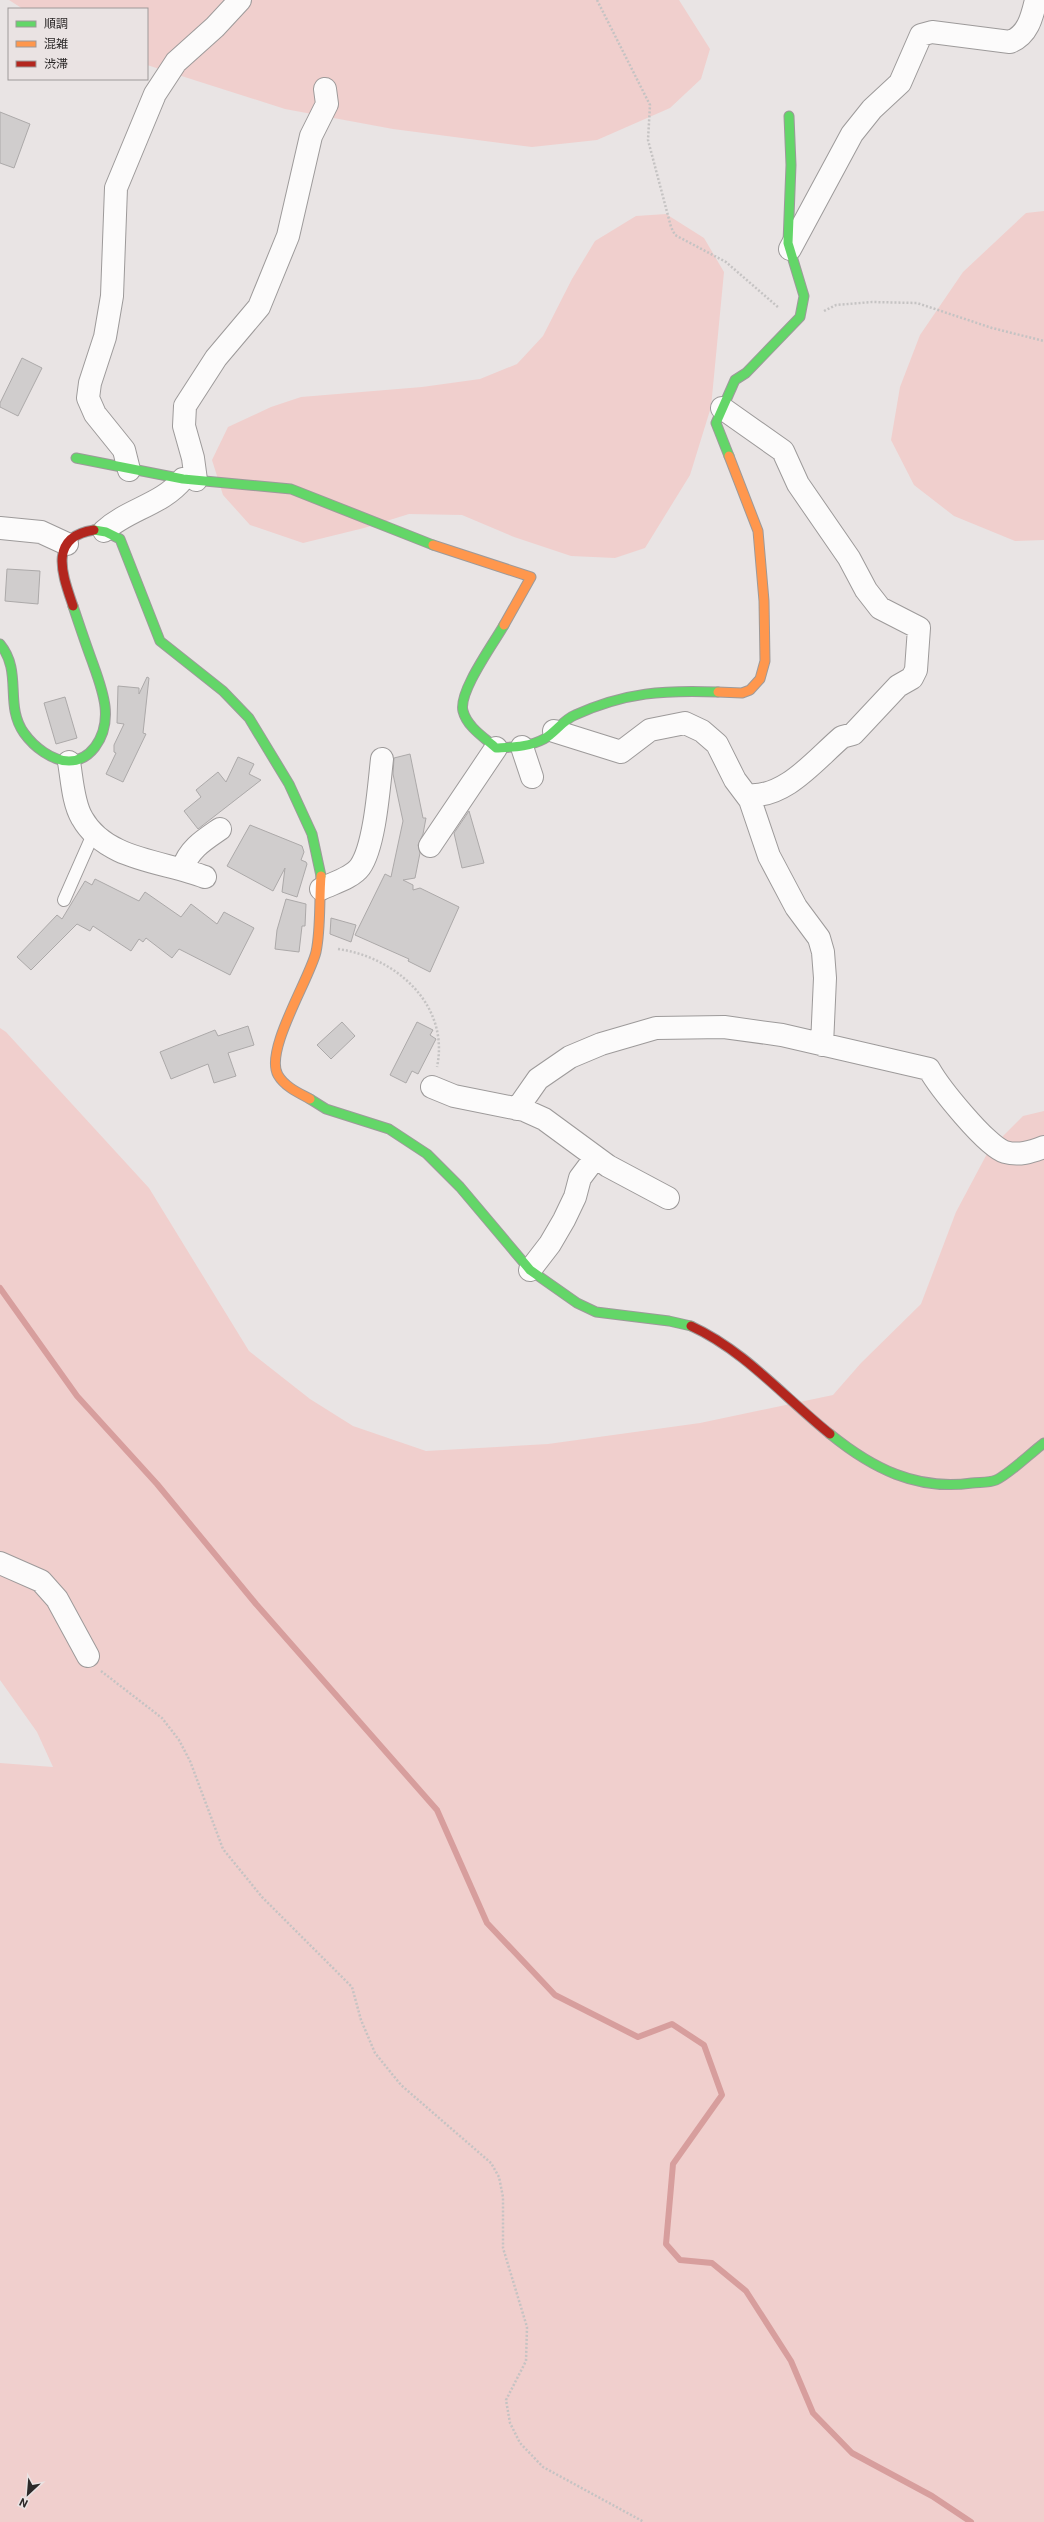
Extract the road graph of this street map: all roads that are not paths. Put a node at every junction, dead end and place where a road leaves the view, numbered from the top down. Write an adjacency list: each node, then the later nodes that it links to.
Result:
1 (240, 0): 8 (street)
2 (1036, 0): 5 (street)
3 (325, 89): 9 (street)
4 (789, 116): 5 (street)
5 (790, 250): 6 (street)
6 (722, 408): 14 (street); 20 (street)
7 (76, 458): 8 (street)
8 (129, 470): 9 (street)
9 (189, 479): 11 (street); 16 (street)
10 (0, 528): 12 (street)
11 (104, 531): 12 (street); 26 (street)
12 (67, 544): 18 (street)
13 (0, 644): 18 (street)
14 (554, 731): 15 (street); 20 (street)
15 (522, 747): 16 (street); 19 (street)
16 (496, 748): 23 (street)
17 (382, 759): 26 (street)
18 (69, 762): 22 (street)
19 (532, 777)
20 (747, 795): 28 (street)
21 (220, 829): 24 (street)
22 (94, 832): 24 (street); 27 (lane)
23 (430, 846)
24 (183, 868): 25 (street)
25 (205, 877)
26 (321, 890): 34 (street)
27 (64, 900)
28 (822, 1045): 30 (street); 31 (street)
29 (432, 1087): 30 (street)
30 (517, 1109): 32 (street)
31 (1044, 1147)
32 (595, 1158): 33 (street); 34 (street)
33 (668, 1198)
34 (530, 1270): 35 (street)
35 (1044, 1443)
36 (0, 1563): 37 (street)
37 (88, 1656)

